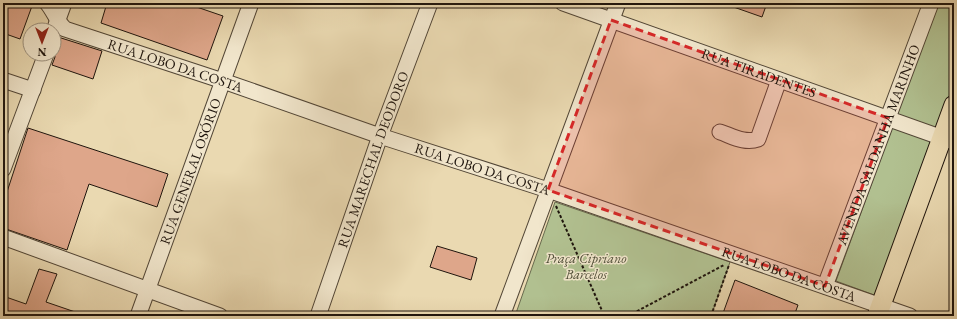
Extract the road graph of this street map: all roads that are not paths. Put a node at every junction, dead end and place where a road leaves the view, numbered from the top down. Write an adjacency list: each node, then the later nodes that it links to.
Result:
1 (47, 3): 9 (street, RUA LOBO DA COSTA)
2 (64, 3): 10 (street)
3 (251, 3): 15 (street, RUA GENERAL OSÓRIO)
4 (430, 3): 20 (street, RUA MARECHAL DEODORO)
5 (563, 3): 8 (street, RUA TIRADENTES)
6 (618, 3): 8 (street)
7 (931, 3): 18 (street, AVENIDA SALDANHA MARINHO)
8 (612, 20): 14 (street, RUA TIRADENTES); 23 (street)
9 (55, 22)
10 (57, 22)
11 (62, 27): 15 (street, RUA LOBO DA COSTA)
12 (43, 62): 16 (street)
13 (3, 80): 16 (street)
14 (779, 80): 18 (street, RUA TIRADENTES); 19 (street)
15 (223, 81): 20 (street, RUA LOBO DA COSTA); 26 (street, RUA GENERAL OSÓRIO)
16 (33, 90): 22 (street)
17 (954, 106): 21 (main road)
18 (888, 118): 21 (street, RUA TIRADENTES); 25 (street, AVENIDA SALDANHA MARINHO)
19 (720, 132)
20 (380, 136): 23 (street, RUA LOBO DA COSTA); 30 (street, RUA MARECHAL DEODORO)
21 (948, 140): 27 (main road)
22 (5, 160)
23 (548, 190): 25 (street, RUA LOBO DA COSTA); 31 (street)
24 (3, 237): 26 (street)
25 (825, 286): 27 (street, RUA LOBO DA COSTA)
26 (147, 290): 28 (street, RUA GENERAL OSÓRIO); 29 (street)
27 (879, 311): 32 (street, RUA LOBO DA COSTA)
28 (138, 316)
29 (220, 316)
30 (318, 316)
31 (502, 316)
32 (910, 316)

